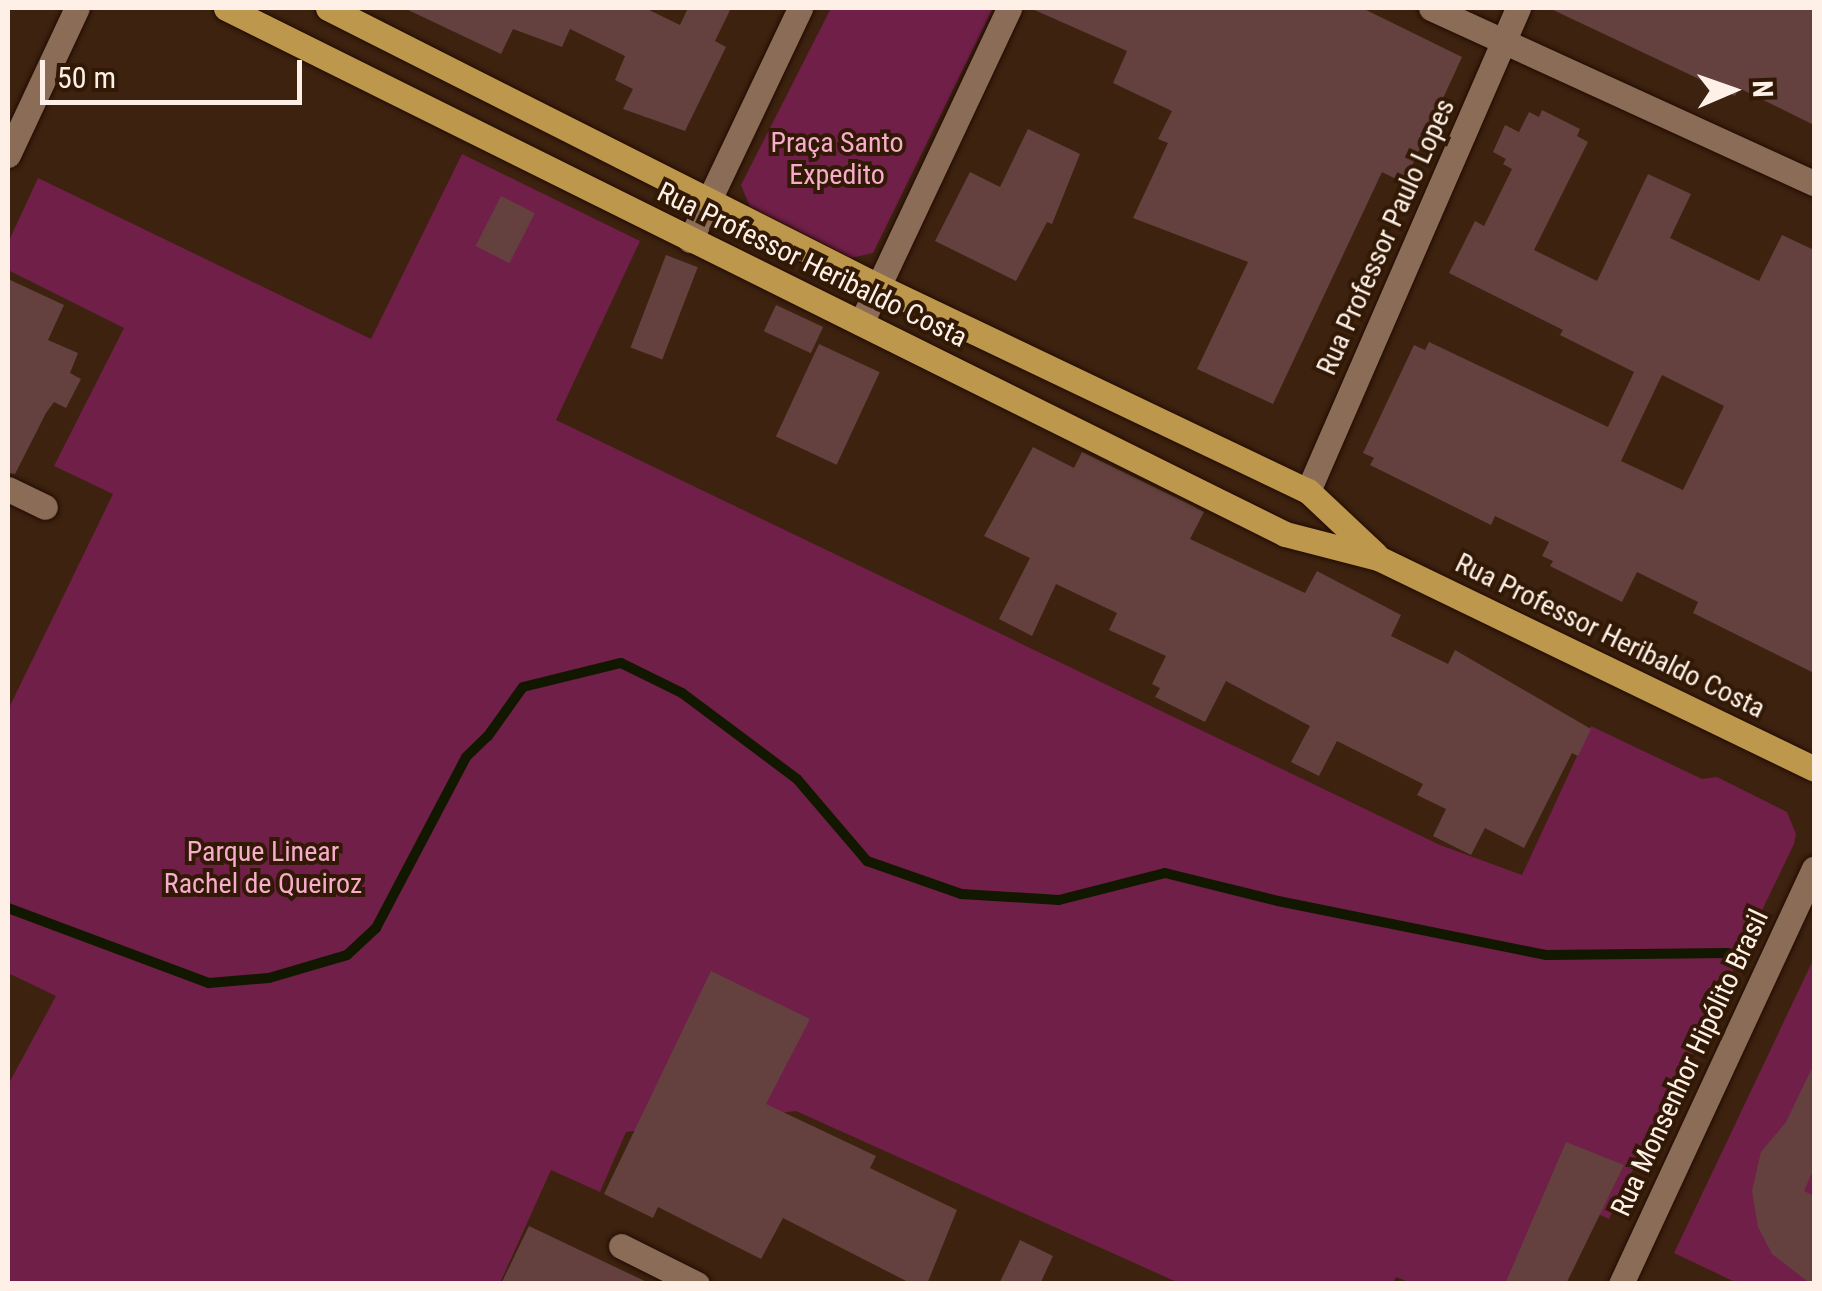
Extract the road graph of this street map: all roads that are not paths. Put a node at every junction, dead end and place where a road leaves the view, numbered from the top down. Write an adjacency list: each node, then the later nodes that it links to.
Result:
1 (78, 8): 11 (street)
2 (226, 8): 10 (main road, Rua Professor Heribaldo Costa)
3 (328, 8): 8 (main road, Rua Professor Heribaldo Costa)
4 (800, 8): 13 (street)
5 (1010, 8): 15 (street)
6 (1431, 8): 9 (street)
7 (1518, 8): 9 (street, Rua Professor Paulo Lopes)
8 (362, 25): 10 (main road); 13 (main road, Rua Professor Heribaldo Costa)
9 (1502, 42): 12 (street); 18 (street, Rua Professor Paulo Lopes)
10 (342, 65): 14 (main road, Rua Professor Heribaldo Costa)
11 (8, 156)
12 (1814, 183)
13 (708, 198): 14 (street); 15 (main road, Rua Professor Heribaldo Costa)
14 (690, 240): 16 (main road, Rua Professor Heribaldo Costa)
15 (878, 286): 16 (street); 18 (main road, Rua Professor Heribaldo Costa)
16 (861, 323): 20 (main road, Rua Professor Heribaldo Costa)
17 (8, 488): 19 (street)
18 (1308, 491): 20 (main road, Rua Professor Heribaldo Costa)
19 (45, 507)
20 (1378, 558): 21 (main road, Rua Professor Heribaldo Costa)
21 (1814, 770)
22 (1814, 868): 24 (street, Rua Monsenhor Hipólito Brasil)
23 (622, 1246): 25 (street)
24 (1625, 1282)
25 (697, 1284)

